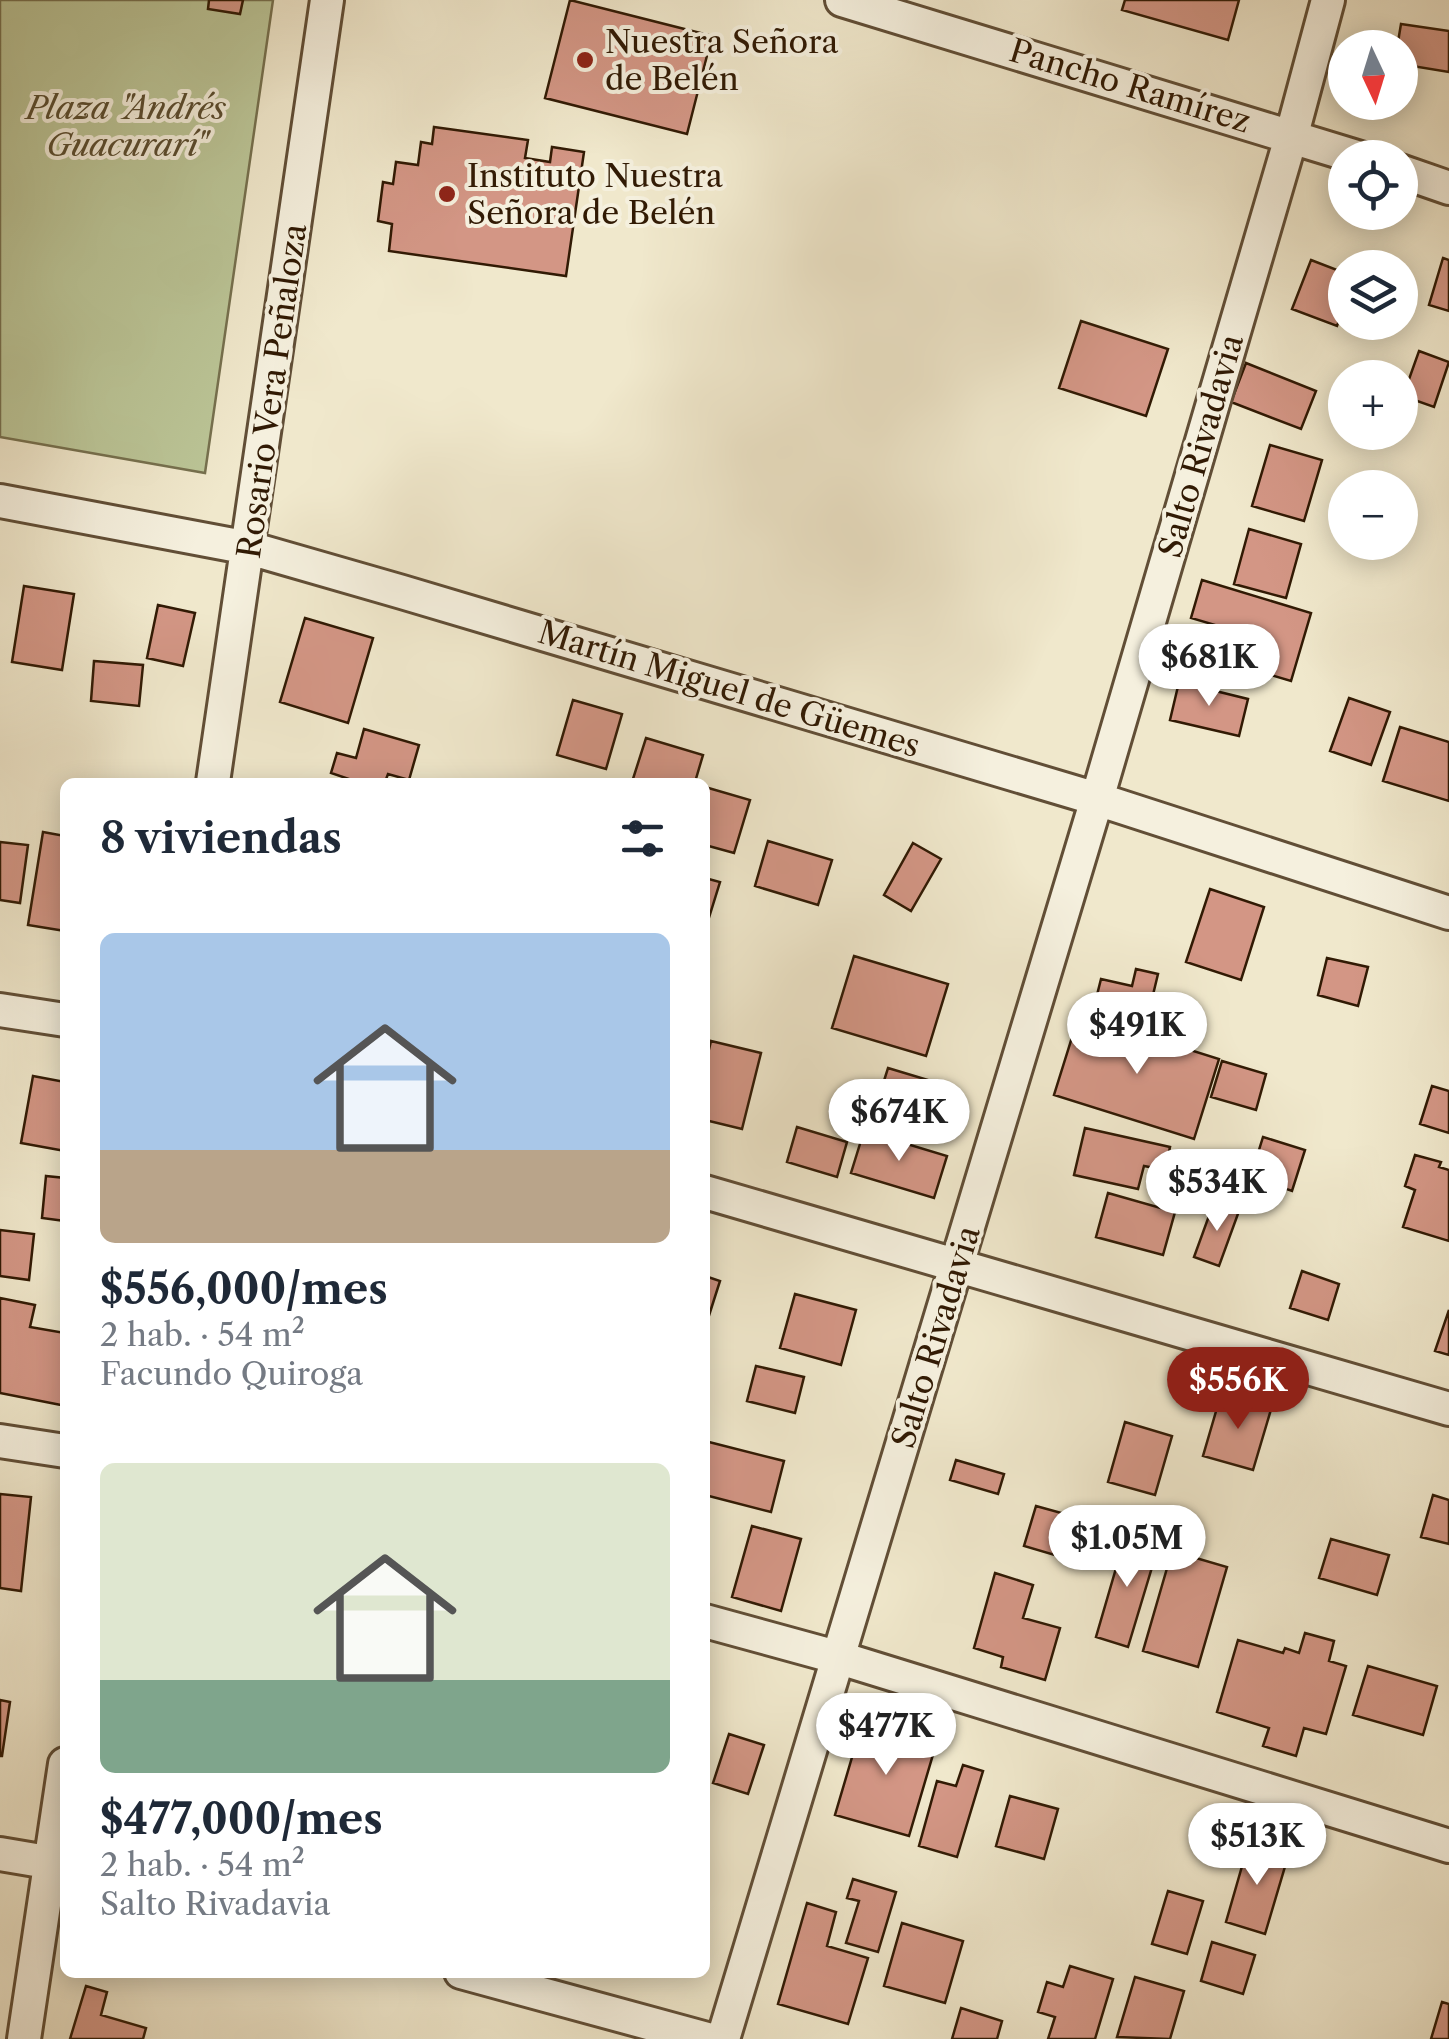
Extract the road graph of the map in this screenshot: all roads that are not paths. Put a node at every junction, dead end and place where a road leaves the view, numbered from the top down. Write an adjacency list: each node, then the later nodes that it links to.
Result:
1 (328, 0): 9 (street, Rosario Vera Peñaloza)
2 (842, 0): 4 (street, Pancho Ramírez)
3 (1328, 0): 4 (street, Salto Rivadavia)
4 (1292, 134): 5 (street, Pancho Ramírez); 11 (street, Salto Rivadavia)
5 (1328, 147)
6 (1418, 177): 7 (street)
7 (1449, 188)
8 (0, 501): 9 (street, Martín Miguel de Güemes)
9 (250, 548): 10 (street, Rosario Vera Peñaloza); 11 (street, Martín Miguel de Güemes)
10 (214, 778)
11 (1097, 799): 12 (street, Martín Miguel de Güemes); 16 (street, Salto Rivadavia)
12 (1449, 913)
13 (0, 1010): 14 (street)
14 (60, 1019)
15 (710, 1193): 16 (street)
16 (957, 1266): 17 (street); 21 (street, Salto Rivadavia)
17 (1449, 1409)
18 (0, 1441): 19 (street)
19 (60, 1450)
20 (710, 1622): 21 (street)
21 (840, 1658): 23 (street); 29 (street, Salto Rivadavia)
22 (60, 1835): 25 (street)
23 (1449, 1846)
24 (0, 1854): 25 (street)
25 (58, 1864): 27 (street)
26 (483, 1978): 28 (street)
27 (24, 2039)
28 (707, 2039)
29 (723, 2039)

